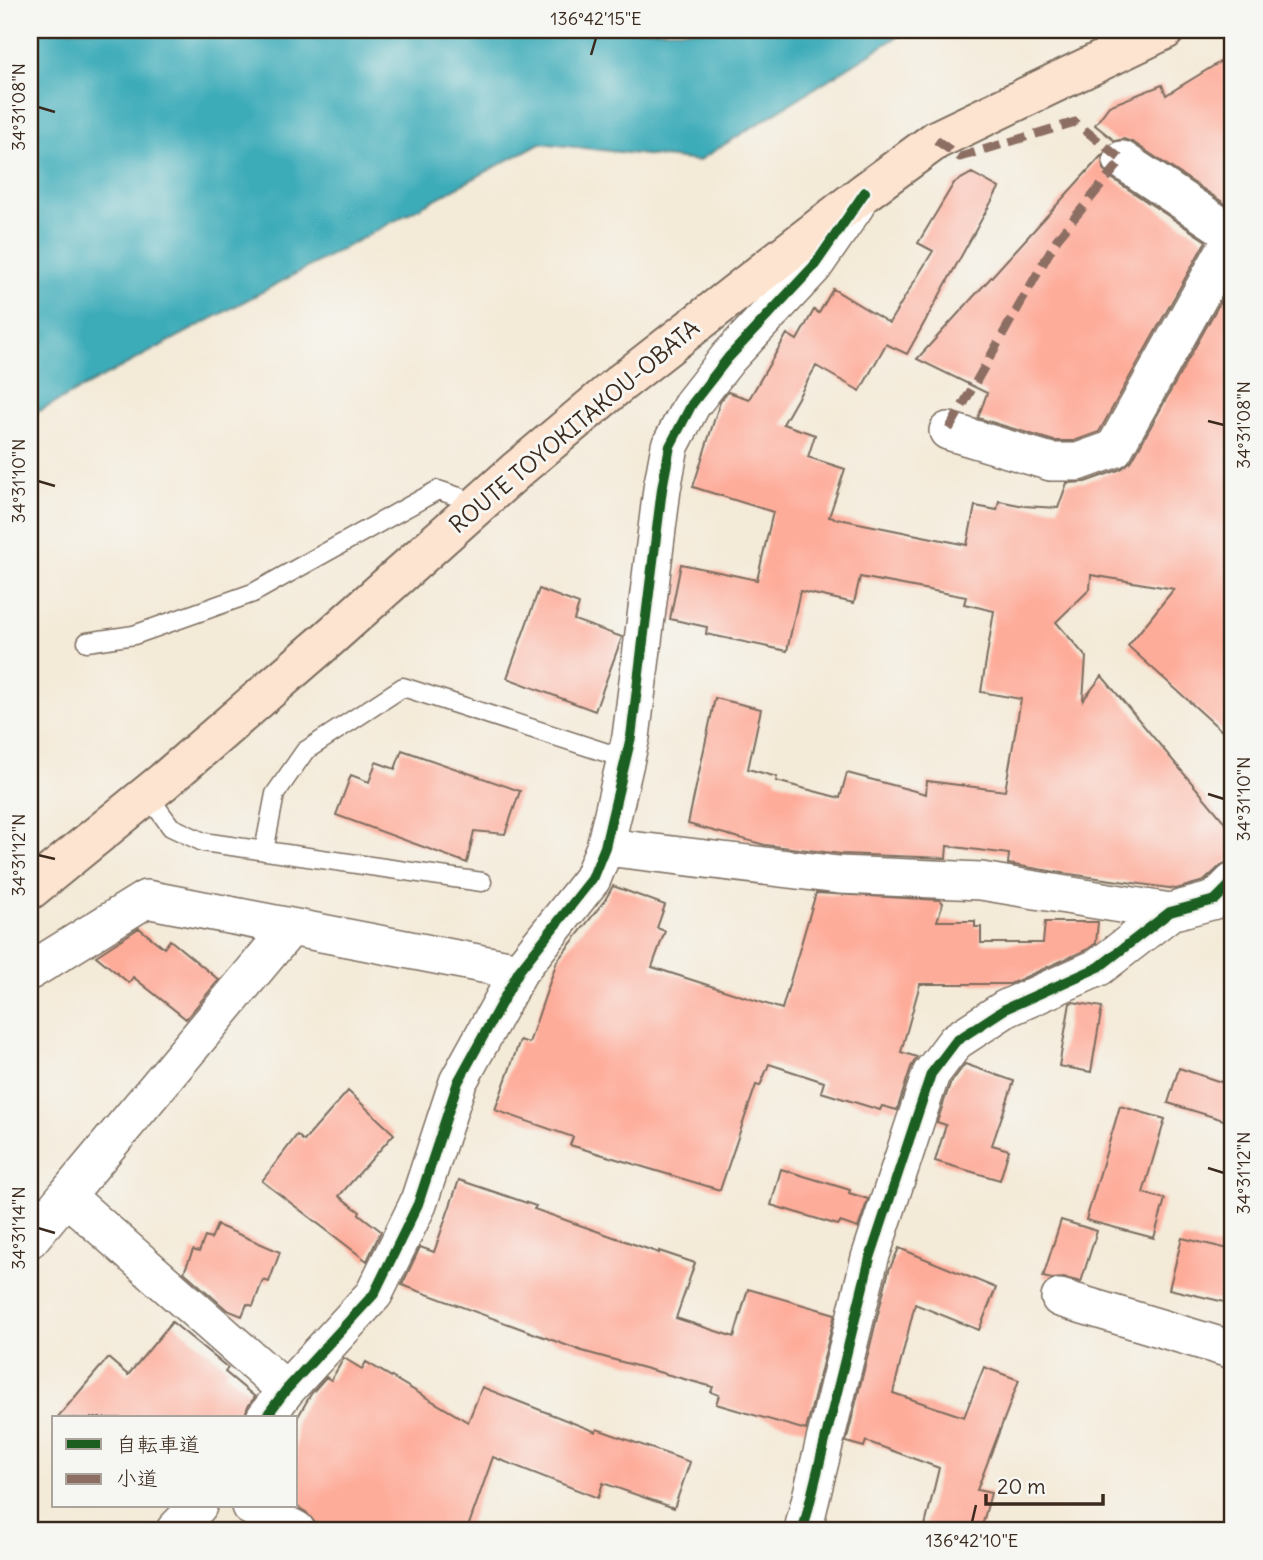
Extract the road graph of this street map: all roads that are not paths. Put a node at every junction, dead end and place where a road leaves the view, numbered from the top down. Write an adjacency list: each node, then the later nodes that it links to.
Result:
1 (1165, 30): 3 (main road, ROUTE TOYOKITAKOU-OBATA)
2 (1122, 160): 4 (street)
3 (865, 192): 6 (main road, ROUTE TOYOKITAKOU-OBATA); 8 (street)
4 (1233, 235): 5 (street)
5 (948, 431)
6 (480, 503): 7 (lane); 9 (main road, ROUTE TOYOKITAKOU-OBATA)
7 (87, 642)
8 (625, 758): 10 (street); 11 (lane)
9 (147, 794): 11 (lane); 14 (main road, ROUTE TOYOKITAKOU-OBATA)
10 (605, 847): 15 (street); 18 (street)
11 (264, 851): 12 (lane)
12 (482, 882)
13 (1233, 882): 15 (street)
14 (30, 890)
15 (1170, 912): 28 (street)
16 (290, 928): 17 (street); 18 (street); 19 (street)
17 (30, 971)
18 (519, 971): 23 (street)
19 (66, 1196): 20 (street); 23 (street)
20 (30, 1239)
21 (1060, 1298): 22 (street)
22 (1233, 1350)
23 (276, 1404)
24 (196, 1508): 26 (street)
25 (254, 1508): 27 (street)
26 (175, 1530)
27 (296, 1530)
28 (803, 1530)

